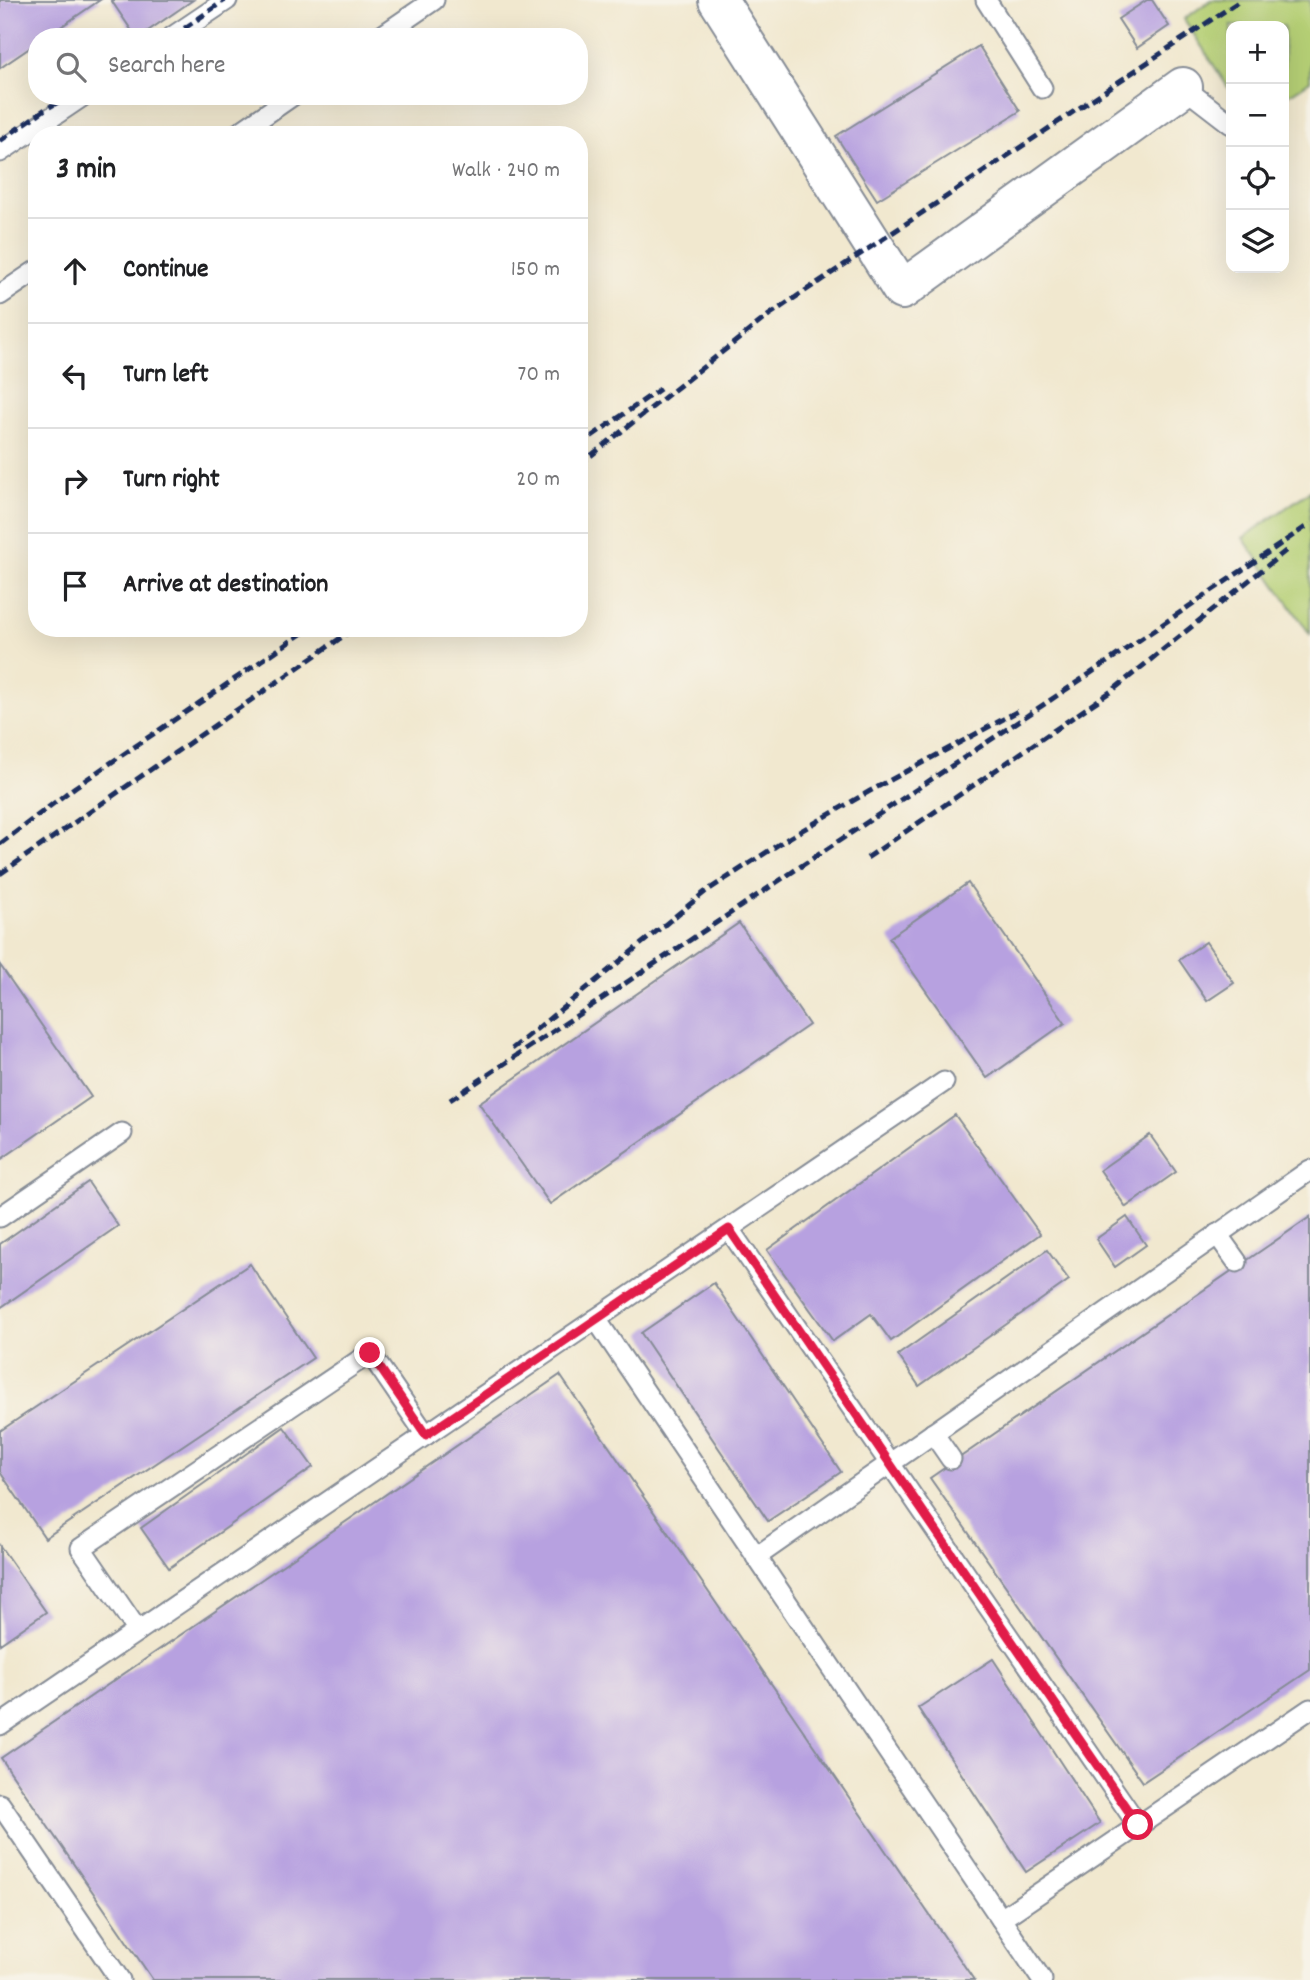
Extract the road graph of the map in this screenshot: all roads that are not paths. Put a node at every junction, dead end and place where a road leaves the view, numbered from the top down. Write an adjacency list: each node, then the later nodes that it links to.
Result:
1 (227, 0): 5 (lane)
2 (434, 0): 6 (lane)
3 (718, 0): 7 (street)
4 (986, 0): 8 (lane)
5 (185, 28)
6 (393, 28)
7 (1183, 87): 11 (lane)
8 (1042, 88)
9 (70, 105): 12 (lane)
10 (279, 105): 13 (lane)
11 (1226, 120)
12 (39, 126)
13 (249, 126)
14 (28, 133): 15 (lane)
15 (0, 152)
16 (28, 276): 17 (lane)
17 (0, 295)
18 (944, 1082): 22 (lane)
19 (122, 1133): 21 (lane)
20 (1310, 1170): 23 (lane)
21 (0, 1217)
22 (729, 1229): 25 (lane); 29 (lane)
23 (1217, 1234): 24 (lane); 26 (lane)
24 (1237, 1262)
25 (596, 1319): 27 (lane); 30 (lane)
26 (933, 1433): 28 (lane); 29 (lane)
27 (426, 1435): 31 (lane); 31 (lane)
28 (951, 1459)
29 (889, 1463): 30 (lane); 35 (lane)
30 (756, 1557): 36 (lane)
31 (138, 1631): 33 (lane)
32 (1310, 1709): 35 (lane)
33 (0, 1725)
34 (0, 1804): 37 (lane)
35 (1138, 1825): 36 (lane)
36 (1001, 1919): 38 (lane)
37 (120, 1980)
38 (1042, 1980)

